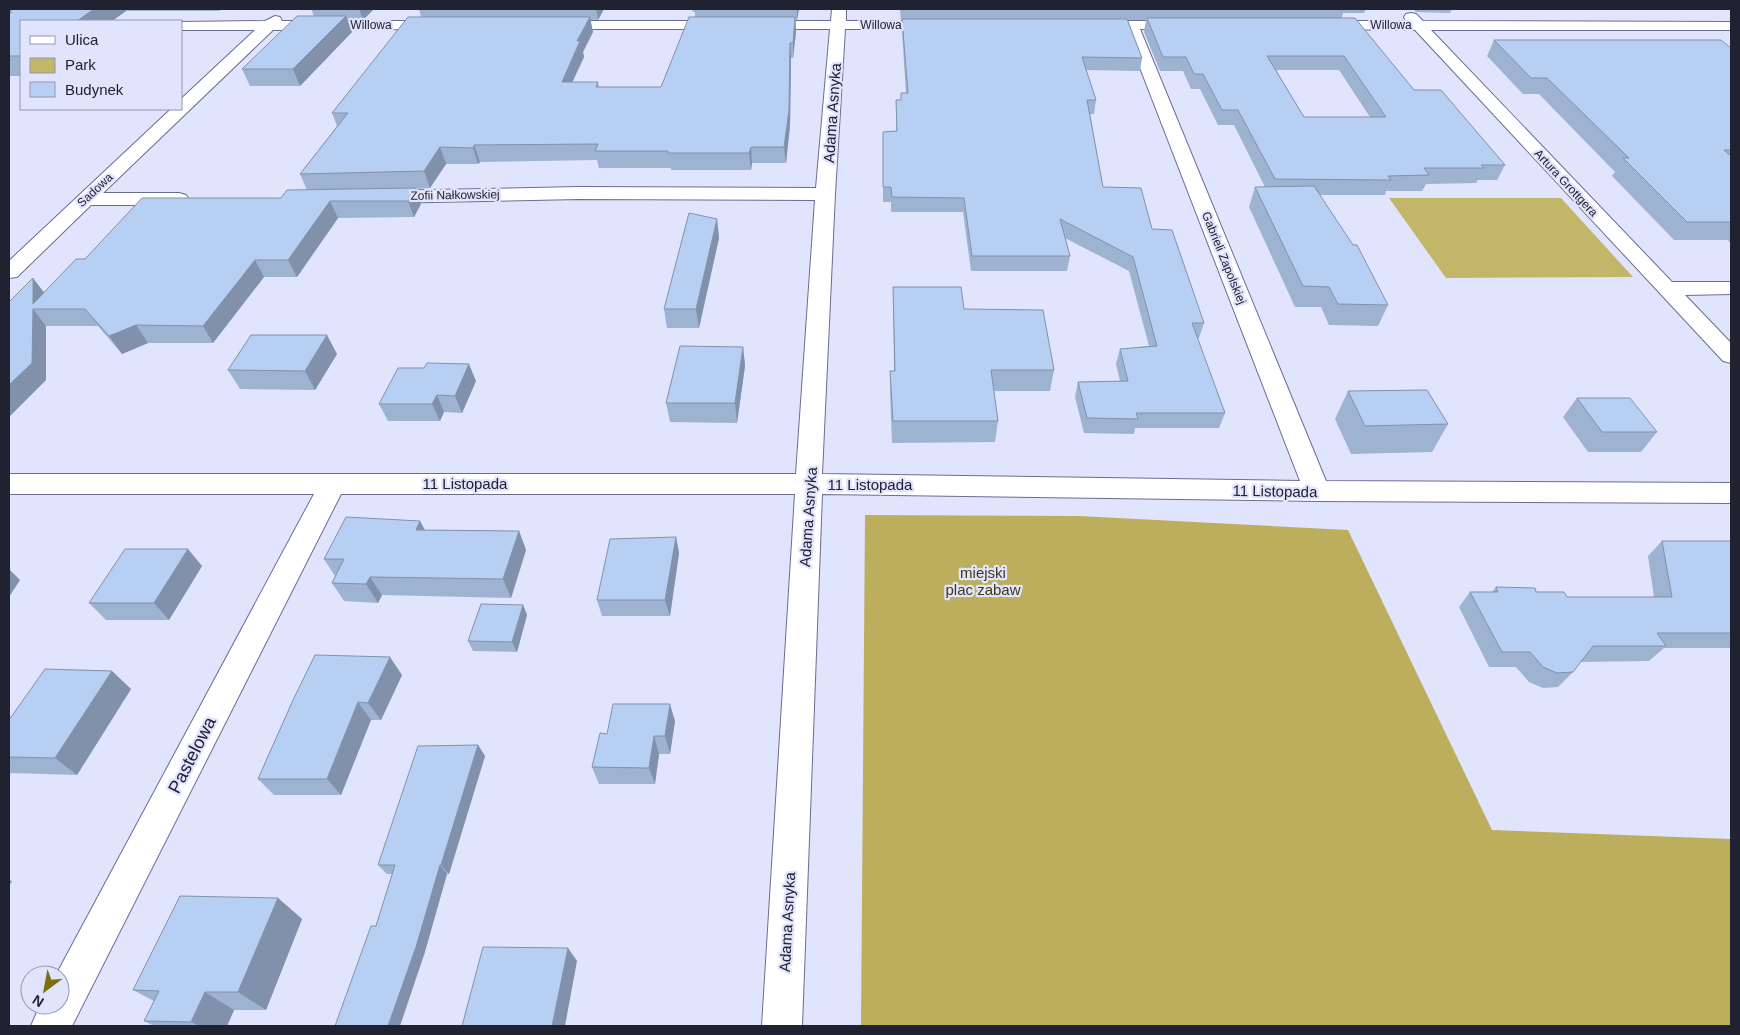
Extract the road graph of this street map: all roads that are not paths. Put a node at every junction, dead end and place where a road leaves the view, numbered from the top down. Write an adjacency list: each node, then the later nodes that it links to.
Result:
1 (287, 9): 14 (street, Sadowa)
2 (1403, 9): 12 (street, Artura Grottgera)
3 (1689, 9): 15 (street)
4 (839, 17): 6 (street, Willowa); 7 (street, Willowa); 20 (street, Adama Asnyka)
5 (458, 25): 14 (street, Willowa)
6 (545, 25)
7 (952, 25)
8 (1075, 25): 9 (street)
9 (1131, 25): 10 (street); 31 (street, Gabrieli Zapolskiej)
10 (1201, 25)
11 (1310, 25): 12 (street, Willowa)
12 (1420, 25): 15 (street, Willowa); 26 (street, Artura Grottgera)
13 (182, 26): 14 (street, Willowa)
14 (269, 26): 18 (street, Sadowa)
15 (1713, 26): 16 (street, Willowa); 17 (street)
16 (1731, 26)
17 (1731, 39)
18 (182, 108)
19 (180, 110): 22 (street, Sadowa)
20 (825, 194): 21 (street, Zofii Nałkowskiej); 30 (street, Adama Asnyka)
21 (360, 198)
22 (85, 199): 23 (street); 24 (street, Sadowa)
23 (200, 199)
24 (9, 272)
25 (1731, 288): 26 (street)
26 (1666, 289): 27 (street, Artura Grottgera)
27 (1731, 356)
28 (333, 483): 29 (street, 11 Listopada); 30 (street, 11 Listopada); 33 (street, Pastelowa)
29 (9, 484)
30 (810, 484): 31 (street, 11 Listopada); 34 (street, Adama Asnyka)
31 (1317, 491): 32 (street, 11 Listopada)
32 (1731, 493)
33 (51, 1026)
34 (782, 1026)

